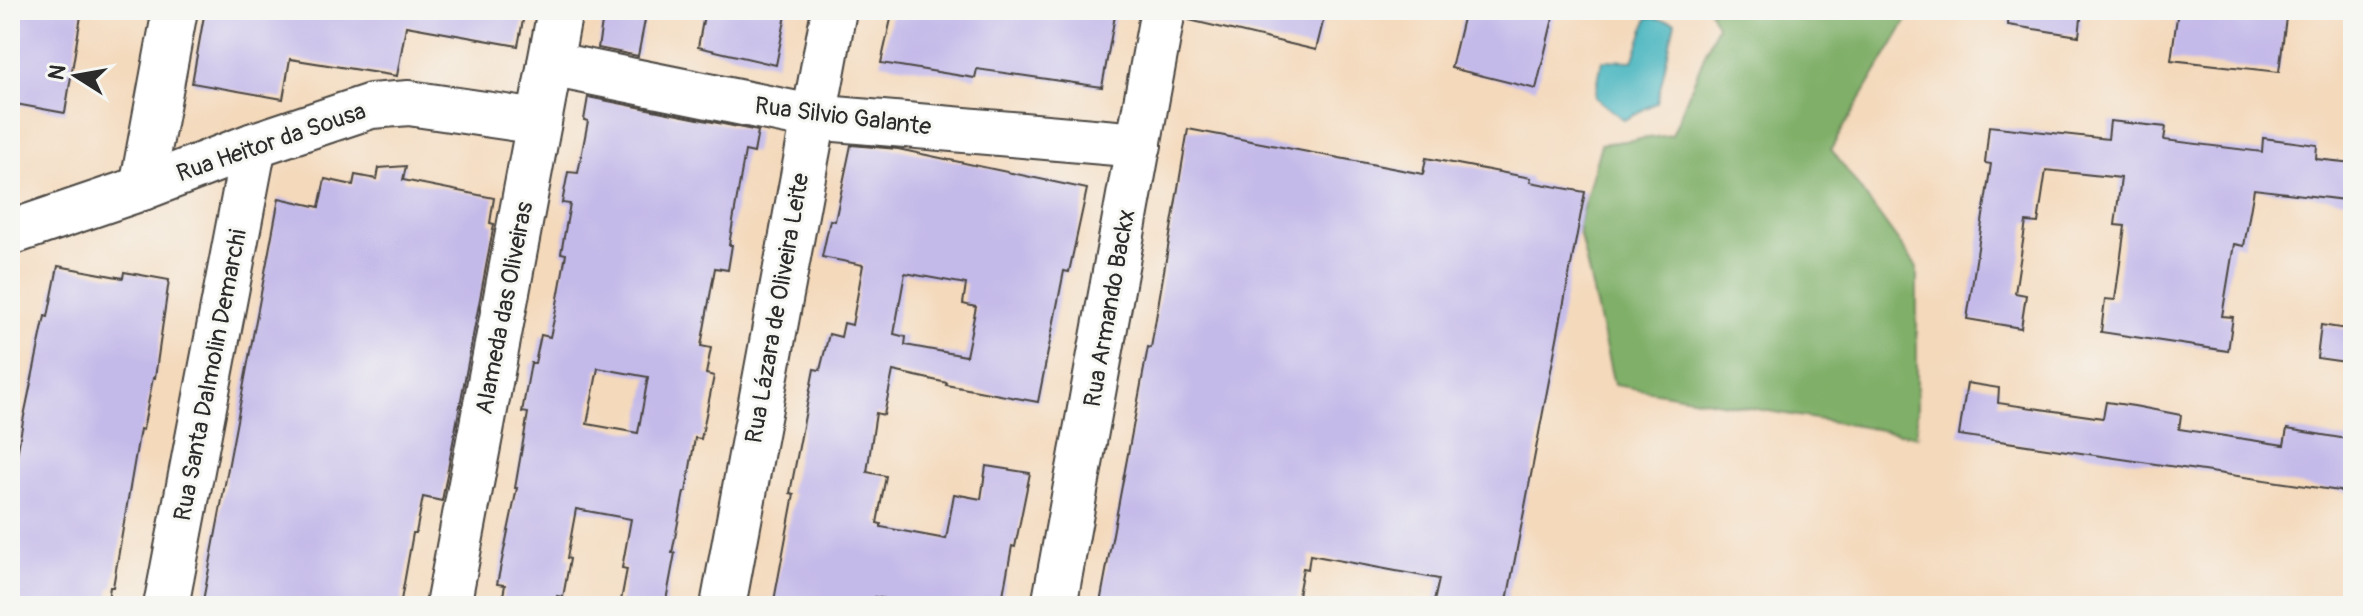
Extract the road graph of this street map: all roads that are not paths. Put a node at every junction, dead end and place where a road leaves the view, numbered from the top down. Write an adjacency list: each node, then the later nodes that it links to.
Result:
1 (175, 10): 10 (street)
2 (560, 10): 5 (street, Alameda das Oliveiras)
3 (834, 10): 6 (street, Rua Lázara de Oliveira Leite)
4 (1163, 10): 9 (street, Rua Armando Backx)
5 (550, 64): 6 (street, Rua Silvio Galante); 7 (street, Alameda das Oliveiras)
6 (812, 117): 9 (street, Rua Silvio Galante); 14 (street, Rua Lázara de Oliveira Leite)
7 (539, 122): 8 (street, Rua Heitor da Sousa); 13 (street, Alameda das Oliveiras)
8 (254, 145): 10 (street, Rua Heitor da Sousa); 12 (street, Rua Santa Dalmolin Demarchi)
9 (1139, 145): 15 (street, Rua Armando Backx)
10 (142, 188): 11 (street, Rua Heitor da Sousa)
11 (10, 233)
12 (166, 606)
13 (448, 606)
14 (723, 606)
15 (1054, 606)

